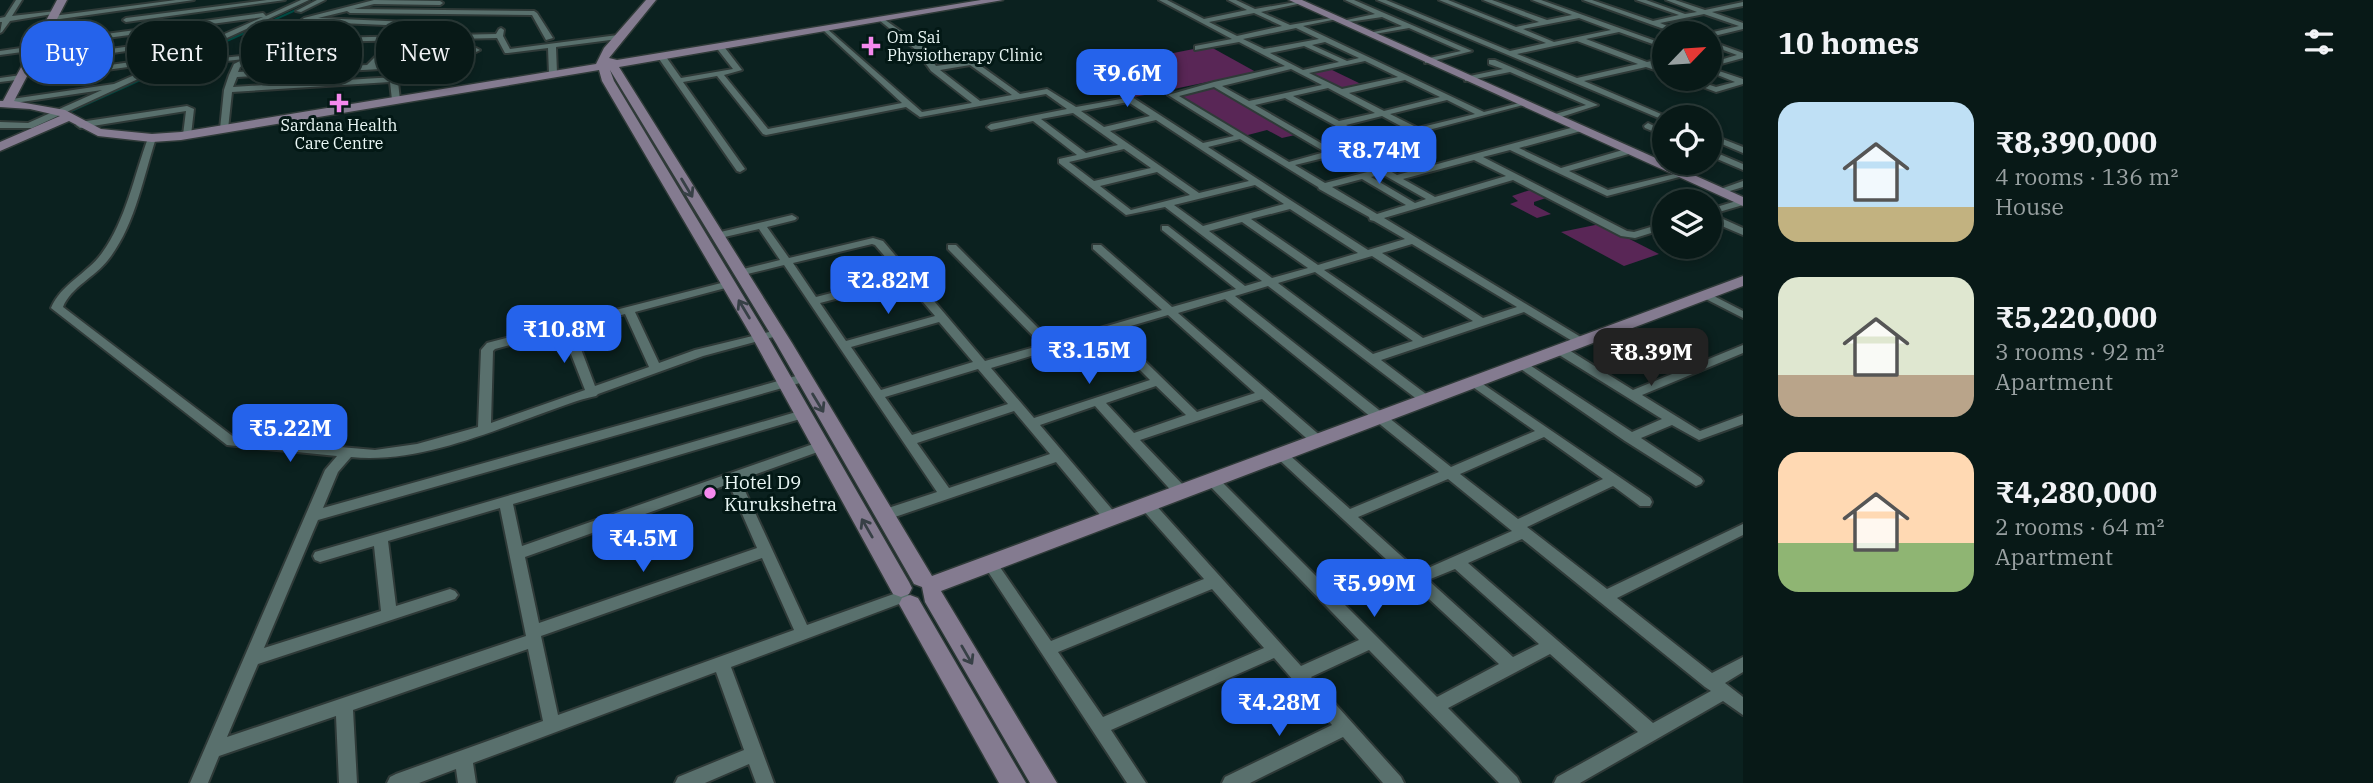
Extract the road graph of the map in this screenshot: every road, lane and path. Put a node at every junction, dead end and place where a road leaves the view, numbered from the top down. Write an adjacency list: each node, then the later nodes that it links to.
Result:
1 (19, 0): 39 (street)
2 (62, 0): 34 (street)
3 (191, 0): 22 (street)
4 (282, 0): 24 (street)
5 (306, 0): 32 (street)
6 (322, 0): 68 (street)
7 (651, 0): 63 (street)
8 (661, 0): 94 (street)
9 (998, 0): 38 (street)
10 (1162, 0): 41 (street)
11 (1231, 0): 30 (street)
12 (1348, 0): 33 (street)
13 (1380, 0): 27 (street)
14 (1408, 0): 27 (street)
15 (1442, 0): 52 (street)
16 (1486, 0): 46 (street)
17 (1535, 0): 36 (street)
18 (1586, 0): 47 (street)
19 (1639, 0): 35 (street)
20 (1669, 0): 31 (street)
21 (1721, 0): 28 (street)
22 (173, 1): 26 (street)
23 (1297, 1): 30 (street); 42 (street)
24 (238, 3): 40 (street)
25 (440, 3): 29 (street)
26 (132, 4): 34 (street); 40 (street)
27 (1389, 4): 83 (street)
28 (1741, 5): 31 (street)
29 (335, 10): 37 (street); 69 (street)
30 (1254, 11): 41 (street); 50 (street)
31 (1703, 11): 35 (street); 49 (street)
32 (278, 13): 57 (street); 58 (street)
33 (1382, 14): 42 (street); 48 (street)
34 (54, 15): 39 (street); 43 (street)
35 (1684, 15): 47 (street)
36 (1579, 16): 46 (street); 53 (street)
37 (306, 19): 44 (street); 45 (street)
38 (880, 19): 51 (street); 99 (street)
39 (4, 20): 54 (street)
40 (126, 20): 57 (street)
41 (1202, 20): 66 (street)
42 (1339, 20): 50 (street); 59 (street)
43 (51, 21)
44 (304, 21)
45 (376, 22)
46 (1545, 23): 52 (street)
47 (1651, 23)
48 (1410, 26): 59 (street); 87 (street)
49 (1743, 26): 55 (street)
50 (1293, 27): 66 (street); 67 (street)
51 (825, 29): 74 (street); 130 (street)
52 (1514, 29): 72 (street)
53 (1619, 30): 64 (street); 70 (street)
54 (0, 31)
55 (1722, 32)
56 (583, 33): 69 (street)
57 (120, 34): 60 (street)
58 (231, 34): 61 (street); 80 (street)
59 (1371, 34): 87 (street)
60 (113, 35)
61 (227, 36)
62 (499, 36): 65 (street); 69 (street)
63 (618, 37): 69 (street); 94 (street)
64 (1579, 38): 72 (street); 93 (street)
65 (362, 39)
66 (1238, 39): 75 (street); 81 (street)
67 (1326, 39): 71 (street); 86 (street)
68 (227, 41)
69 (551, 42): 102 (street)
70 (1652, 42)
71 (1305, 43): 81 (street); 90 (street)
72 (1554, 44): 83 (street)
73 (1640, 45): 79 (street)
74 (719, 46): 85 (street); 105 (street)
75 (1198, 48)
76 (1722, 48): 84 (street)
77 (21, 50): 82 (street)
78 (476, 50): 96 (street)
79 (1652, 50)
80 (113, 51)
81 (1262, 52): 98 (street)
82 (0, 53)
83 (1509, 54): 112 (street)
84 (1743, 55): 88 (street)
85 (661, 56): 94 (street); 111 (street)
86 (1366, 59): 90 (street); 107 (street)
87 (1428, 61): 108 (street)
88 (1722, 61)
89 (1492, 62): 100 (street)
90 (1346, 63): 101 (street)
91 (1652, 63): 93 (street)
92 (241, 64): 104 (street)
93 (1648, 64): 95 (street); 112 (street)
94 (608, 65): 102 (street); 200 (street, one-way to 200); 208 (street)
95 (1652, 66)
96 (369, 67): 97 (street); 104 (street)
97 (376, 67)
98 (1292, 67): 101 (street); 119 (street)
99 (934, 69): 125 (street); 131 (street)
100 (1511, 70): 108 (street); 140 (street)
101 (1302, 72): 120 (street)
102 (553, 74): 128 (street)
103 (1722, 74): 114 (street)
104 (233, 75): 122 (street)
105 (719, 75): 111 (street); 130 (street)
106 (20, 77): 109 (street); 129 (street)
107 (1405, 78): 123 (street); 127 (street)
108 (1468, 79): 133 (street)
109 (0, 80)
110 (376, 81): 122 (street)
111 (679, 81): 168 (street)
112 (1576, 81): 137 (street)
113 (127, 82): 115 (street)
114 (1743, 82): 121 (street)
115 (124, 83): 124 (street); 138 (street)
116 (66, 84): 124 (street)
117 (135, 84): 138 (street)
118 (396, 84): 128 (street)
119 (1214, 84): 132 (street); 150 (street)
120 (1329, 86): 123 (street); 126 (street)
121 (1722, 88)
122 (228, 90): 146 (street)
123 (1342, 92): 135 (street)
124 (62, 93): 129 (street)
125 (1018, 96): 131 (street); 134 (street)
126 (1287, 96): 132 (street); 142 (street)
127 (1447, 98): 135 (street); 136 (street)
128 (396, 100): 146 (street)
129 (5, 103): 138 (street)
130 (908, 104): 131 (street)
131 (978, 104)
132 (1248, 104): 161 (street)
133 (1523, 104): 136 (street); 140 (street)
134 (1075, 110): 139 (street); 141 (street); 147 (street)
135 (1382, 113): 142 (street); 148 (street)
136 (1482, 114): 148 (street)
137 (1652, 114)
138 (69, 116): 143 (street); 149 (street); 151 (street); 156 (street)
139 (1158, 117): 147 (street); 155 (street)
140 (1555, 117): 145 (street)
141 (1034, 118): 144 (street); 162 (street)
142 (1338, 124): 153 (street)
143 (0, 125)
144 (991, 127)
145 (1578, 128): 157 (street); 160 (street)
146 (224, 129): 149 (street)
147 (1103, 130): 154 (street)
148 (1417, 131): 153 (street)
149 (187, 135): 151 (street)
150 (1239, 137): 155 (street); 166 (street)
151 (152, 138): 258 (street)
152 (1722, 141): 159 (street)
153 (1373, 143): 158 (street)
154 (1126, 146): 162 (street); 169 (street)
155 (1202, 146): 177 (street)
156 (0, 147)
157 (1511, 147): 163 (street); 171 (street)
158 (1346, 150): 161 (street); 170 (street)
159 (1743, 150)
160 (1629, 151): 165 (street); 171 (street)
161 (1332, 153): 166 (street)
162 (1083, 155): 179 (street)
163 (1475, 156): 175 (street); 176 (street)
164 (1722, 158): 167 (street)
165 (1652, 161)
166 (1286, 165): 180 (street)
167 (1743, 167)
168 (740, 169)
169 (1158, 169): 179 (street); 184 (street)
170 (1383, 171): 174 (street); 176 (street)
171 (1560, 171): 172 (street)
172 (1677, 175)
173 (1683, 175): 181 (street)
174 (1363, 176): 180 (street); 189 (street)
175 (1514, 177): 185 (street); 198 (street)
176 (1396, 178): 185 (street)
177 (1257, 182): 184 (street); 188 (street)
178 (1743, 184): 182 (street)
179 (1091, 185): 187 (street)
180 (1322, 187): 193 (street)
181 (1715, 189)
182 (1722, 190)
183 (1722, 192): 186 (street)
184 (1198, 197): 187 (street)
185 (1434, 200): 189 (street)
186 (1743, 202): 190 (street)
187 (1167, 204): 197 (street)
188 (1292, 205): 192 (street); 204 (street)
189 (1414, 206): 193 (street)
190 (1722, 210)
191 (792, 218): 195 (street)
192 (1244, 218): 197 (street); 206 (street)
193 (1373, 218): 201 (street)
194 (1722, 221): 199 (street)
195 (761, 225): 200 (street); 205 (street)
196 (1165, 228): 211 (street)
197 (1200, 230): 210 (street)
198 (1652, 230)
199 (1743, 232)
200 (716, 236): 208 (street)
201 (1411, 241): 204 (street); 215 (street)
202 (952, 247): 227 (street)
203 (1097, 247): 217 (street)
204 (1370, 253): 206 (street); 220 (street)
205 (787, 262): 207 (street); 208 (street); 214 (street)
206 (1317, 269): 210 (street); 224 (street)
207 (907, 277): 214 (street); 219 (street)
208 (734, 279): 216 (street); 223 (street)
209 (1743, 281): 213 (street)
210 (1270, 283): 211 (street); 230 (street)
211 (1244, 290): 212 (street)
212 (1227, 295): 217 (street); 247 (street)
213 (1706, 295): 218 (street); 225 (street)
214 (813, 301): 226 (street)
215 (1524, 308): 220 (street); 225 (street)
216 (629, 310): 221 (street); 233 (street)
217 (1171, 311): 222 (street); 239 (street)
218 (1743, 315)
219 (941, 318): 226 (street); 231 (street)
220 (1481, 322): 224 (street)
221 (566, 326): 238 (street); 251 (street)
222 (1106, 330): 227 (street); 235 (street)
223 (768, 335): 233 (street); 234 (street); 237 (street)
224 (1422, 342): 230 (street)
225 (1583, 342): 229 (street)
226 (844, 345): 240 (street)
227 (1049, 347): 231 (street)
228 (1743, 349): 241 (street)
229 (1560, 350): 232 (street); 241 (street)
230 (1371, 359): 242 (street)
231 (982, 365): 240 (street); 244 (street)
232 (1521, 365): 236 (street); 254 (street)
233 (656, 369): 238 (street)
234 (803, 378): 237 (street); 271 (street, one-way to 271)
235 (1158, 382): 243 (street); 246 (street)
236 (1474, 382): 242 (street); 252 (street)
237 (786, 383): 245 (street); 272 (street)
238 (592, 393): 251 (street)
239 (1264, 394): 246 (street); 256 (street)
240 (877, 395): 255 (street)
241 (1630, 395): 249 (street)
242 (1426, 400): 247 (street)
243 (1097, 401): 250 (street); 253 (street)
244 (1017, 407): 250 (street); 255 (street)
245 (803, 414): 257 (street); 269 (street)
246 (1195, 417): 253 (street)
247 (1380, 417): 256 (street); 261 (street)
248 (1742, 420): 249 (street)
249 (1672, 421): 254 (street)
250 (1031, 423): 260 (street)
251 (484, 430): 258 (street)
252 (1545, 432): 261 (street); 264 (street)
253 (1131, 438): 266 (street)
254 (1630, 438): 265 (street)
255 (909, 441): 267 (street)
256 (1318, 441): 259 (street)
257 (821, 446): 262 (street); 285 (street, one-way to 257)
258 (348, 452): 272 (street)
259 (1281, 455): 263 (street); 273 (street)
260 (1058, 456): 267 (street); 274 (street)
261 (1449, 473): 273 (street); 275 (street)
262 (732, 476): 278 (street); 279 (street)
263 (1212, 480): 266 (street); 291 (street)
264 (1614, 480): 268 (street); 275 (street)
265 (1696, 481)
266 (1181, 492): 270 (street)
267 (945, 493): 271 (street)
268 (1645, 502)
269 (506, 503): 277 (street); 279 (street)
270 (1147, 505): 274 (street); 284 (street)
271 (884, 515): 285 (street)
272 (313, 516): 295 (street)
273 (1348, 516): 283 (street)
274 (1111, 518): 282 (street)
275 (1520, 529): 281 (street); 287 (street)
276 (1743, 529): 287 (street)
277 (381, 539): 280 (street); 288 (street)
278 (766, 551): 289 (street); 290 (street)
279 (517, 554): 290 (street)
280 (320, 556)
281 (1457, 561): 283 (street); 292 (street)
282 (990, 564): 285 (street); 293 (street)
283 (1417, 579): 298 (street)
284 (1215, 581): 293 (street); 294 (street)
285 (917, 591): 289 (street); 311 (street, one-way to 311); 312 (street)
286 (450, 596): 288 (street)
287 (1605, 597): 300 (street)
288 (389, 615): 295 (street)
289 (803, 633): 296 (street)
290 (534, 636): 301 (street); 304 (street)
291 (1371, 642): 299 (street); 302 (street)
292 (1552, 645): 298 (street); 307 (street)
293 (1047, 650): 305 (street)
294 (1276, 650): 299 (street); 305 (street)
295 (251, 659): 308 (street)
296 (721, 663): 304 (street); 309 (street)
297 (1743, 664): 300 (street)
298 (1512, 666): 302 (street)
299 (1298, 675): 306 (street)
300 (1717, 687): 303 (street); 307 (street)
301 (344, 706): 308 (street); 315 (street)
302 (1435, 706): 323 (street)
303 (1743, 708)
304 (552, 725): 310 (street)
305 (1100, 727): 320 (street)
306 (1345, 727): 321 (street); 322 (street)
307 (1652, 733): 313 (street)
308 (213, 750): 314 (street)
309 (754, 754): 318 (street); 319 (street)
310 (463, 758): 316 (street); 317 (street)
311 (1040, 776): 312 (street)
312 (1010, 782)
313 (1567, 782)
314 (199, 783)
315 (348, 783)
316 (396, 783)
317 (467, 783)
318 (684, 783)
319 (765, 783)
320 (1137, 783)
321 (1231, 783)
322 (1395, 783)
323 (1511, 783)

